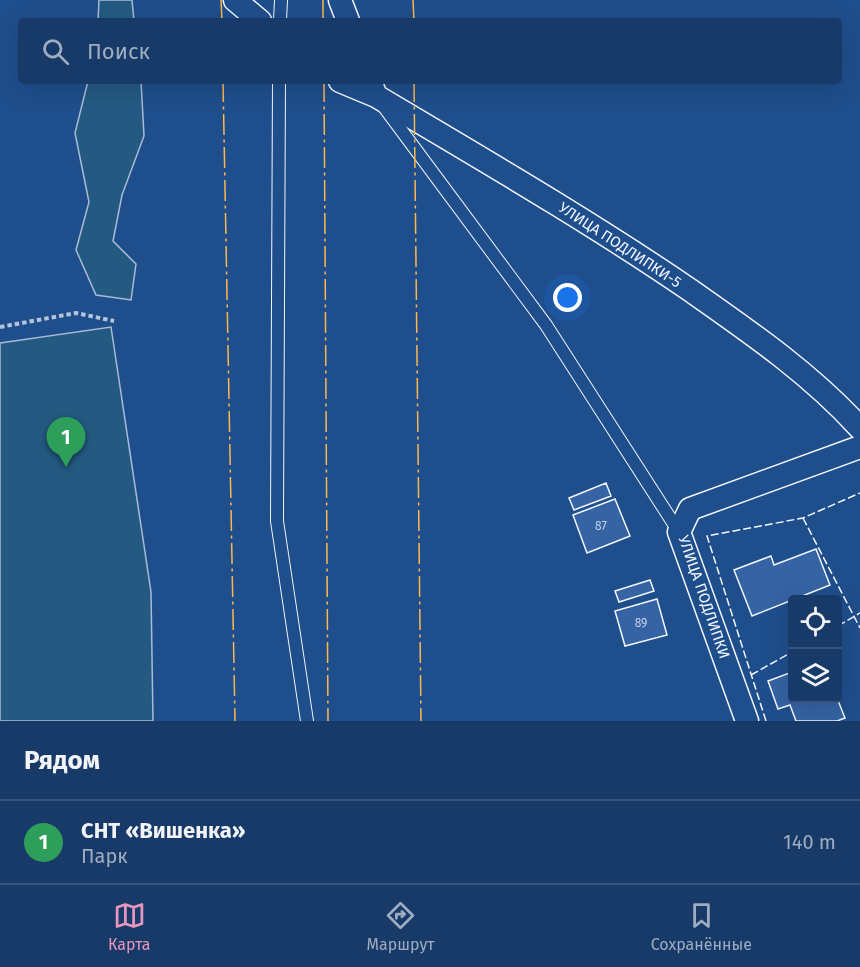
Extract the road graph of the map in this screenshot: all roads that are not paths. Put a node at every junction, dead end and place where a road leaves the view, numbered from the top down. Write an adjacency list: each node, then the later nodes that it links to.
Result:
1 (235, 0): 4 (street)
2 (281, 0): 5 (lane)
3 (339, 0): 6 (street)
4 (256, 18)
5 (280, 18)
6 (347, 18)
7 (279, 84): 13 (lane)
8 (352, 84): 9 (street, УЛИЦА ПОДЛИПКИ-5)
9 (373, 89): 10 (street, УЛИЦА ПОДЛИПКИ-5); 12 (lane)
10 (860, 428)
11 (860, 447): 12 (street, УЛИЦА ПОДЛИПКИ)
12 (679, 532): 14 (street, УЛИЦА ПОДЛИПКИ)
13 (307, 721)
14 (747, 721)

